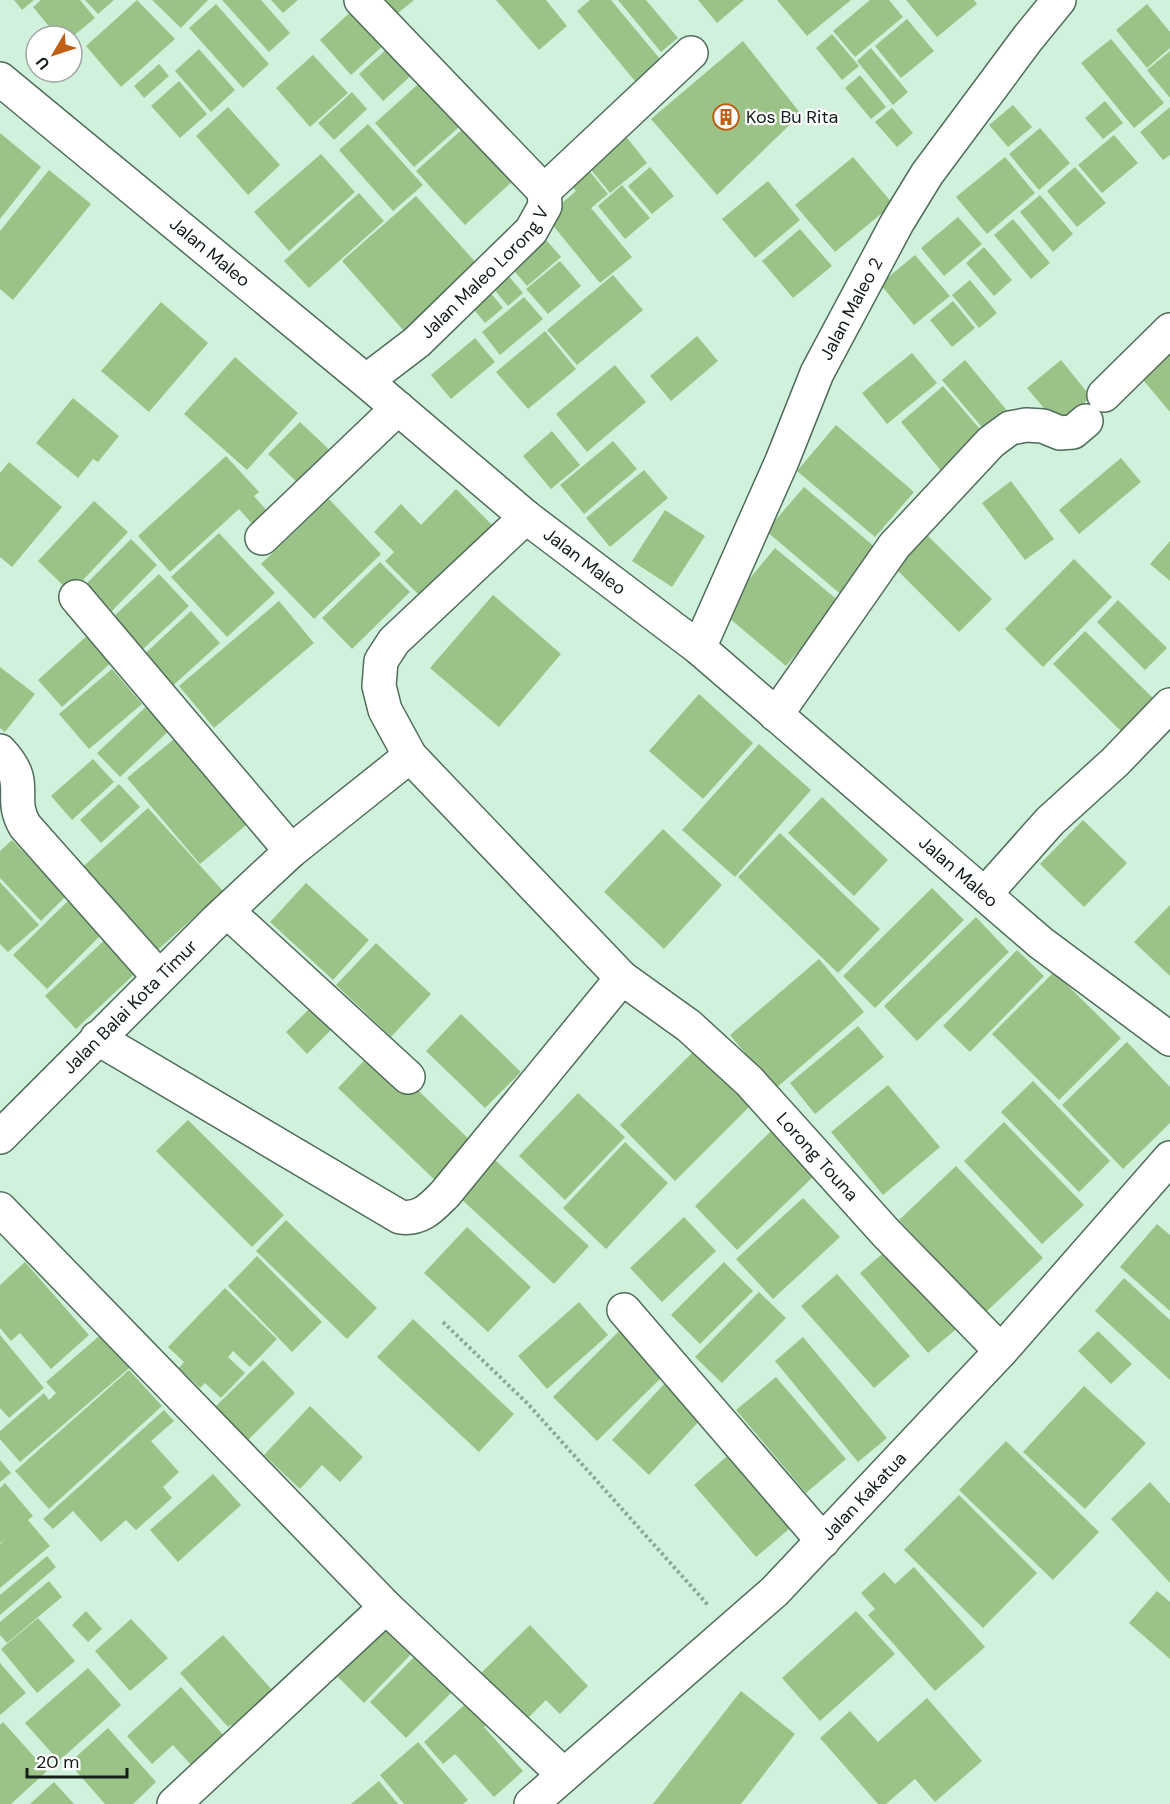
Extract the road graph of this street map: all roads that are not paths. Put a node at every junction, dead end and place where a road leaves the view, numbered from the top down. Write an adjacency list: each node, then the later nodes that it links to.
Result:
1 (361, 0): 5 (street)
2 (1059, 0): 12 (street, Jalan Maleo 2)
3 (691, 53): 5 (street, Jalan Maleo Lorong V)
4 (0, 79): 7 (street, Jalan Maleo)
5 (544, 191): 7 (street, Jalan Maleo Lorong V)
6 (1170, 330): 14 (street)
7 (366, 381): 8 (street, Jalan Maleo)
8 (398, 408): 9 (street, Jalan Maleo); 10 (street)
9 (526, 517): 12 (street, Jalan Maleo); 16 (street, Lorong Touna)
10 (262, 538)
11 (76, 597): 17 (street)
12 (699, 648): 14 (street, Jalan Maleo)
13 (1170, 705): 18 (street)
14 (776, 715): 18 (street, Jalan Maleo)
15 (0, 751): 20 (street)
16 (410, 756): 17 (street, Jalan Balai Kota Timur); 21 (street, Lorong Touna)
17 (291, 851): 19 (street, Jalan Balai Kota Timur)
18 (985, 894): 23 (street, Jalan Maleo)
19 (227, 911): 20 (street, Jalan Balai Kota Timur); 24 (street)
20 (159, 977): 22 (street, Jalan Balai Kota Timur)
21 (622, 978): 22 (street); 29 (street, Lorong Touna)
22 (98, 1038): 25 (street, Jalan Balai Kota Timur)
23 (1170, 1039)
24 (408, 1077)
25 (0, 1137)
26 (1170, 1158): 29 (street, Jalan Kakatua)
27 (0, 1209): 31 (street)
28 (624, 1310): 30 (street)
29 (1001, 1351): 30 (street, Jalan Kakatua)
30 (823, 1541): 32 (street, Jalan Kakatua)
31 (386, 1607): 32 (street); 33 (street)
32 (564, 1775): 34 (street, Jalan Kakatua)
33 (174, 1804)
34 (531, 1804)

